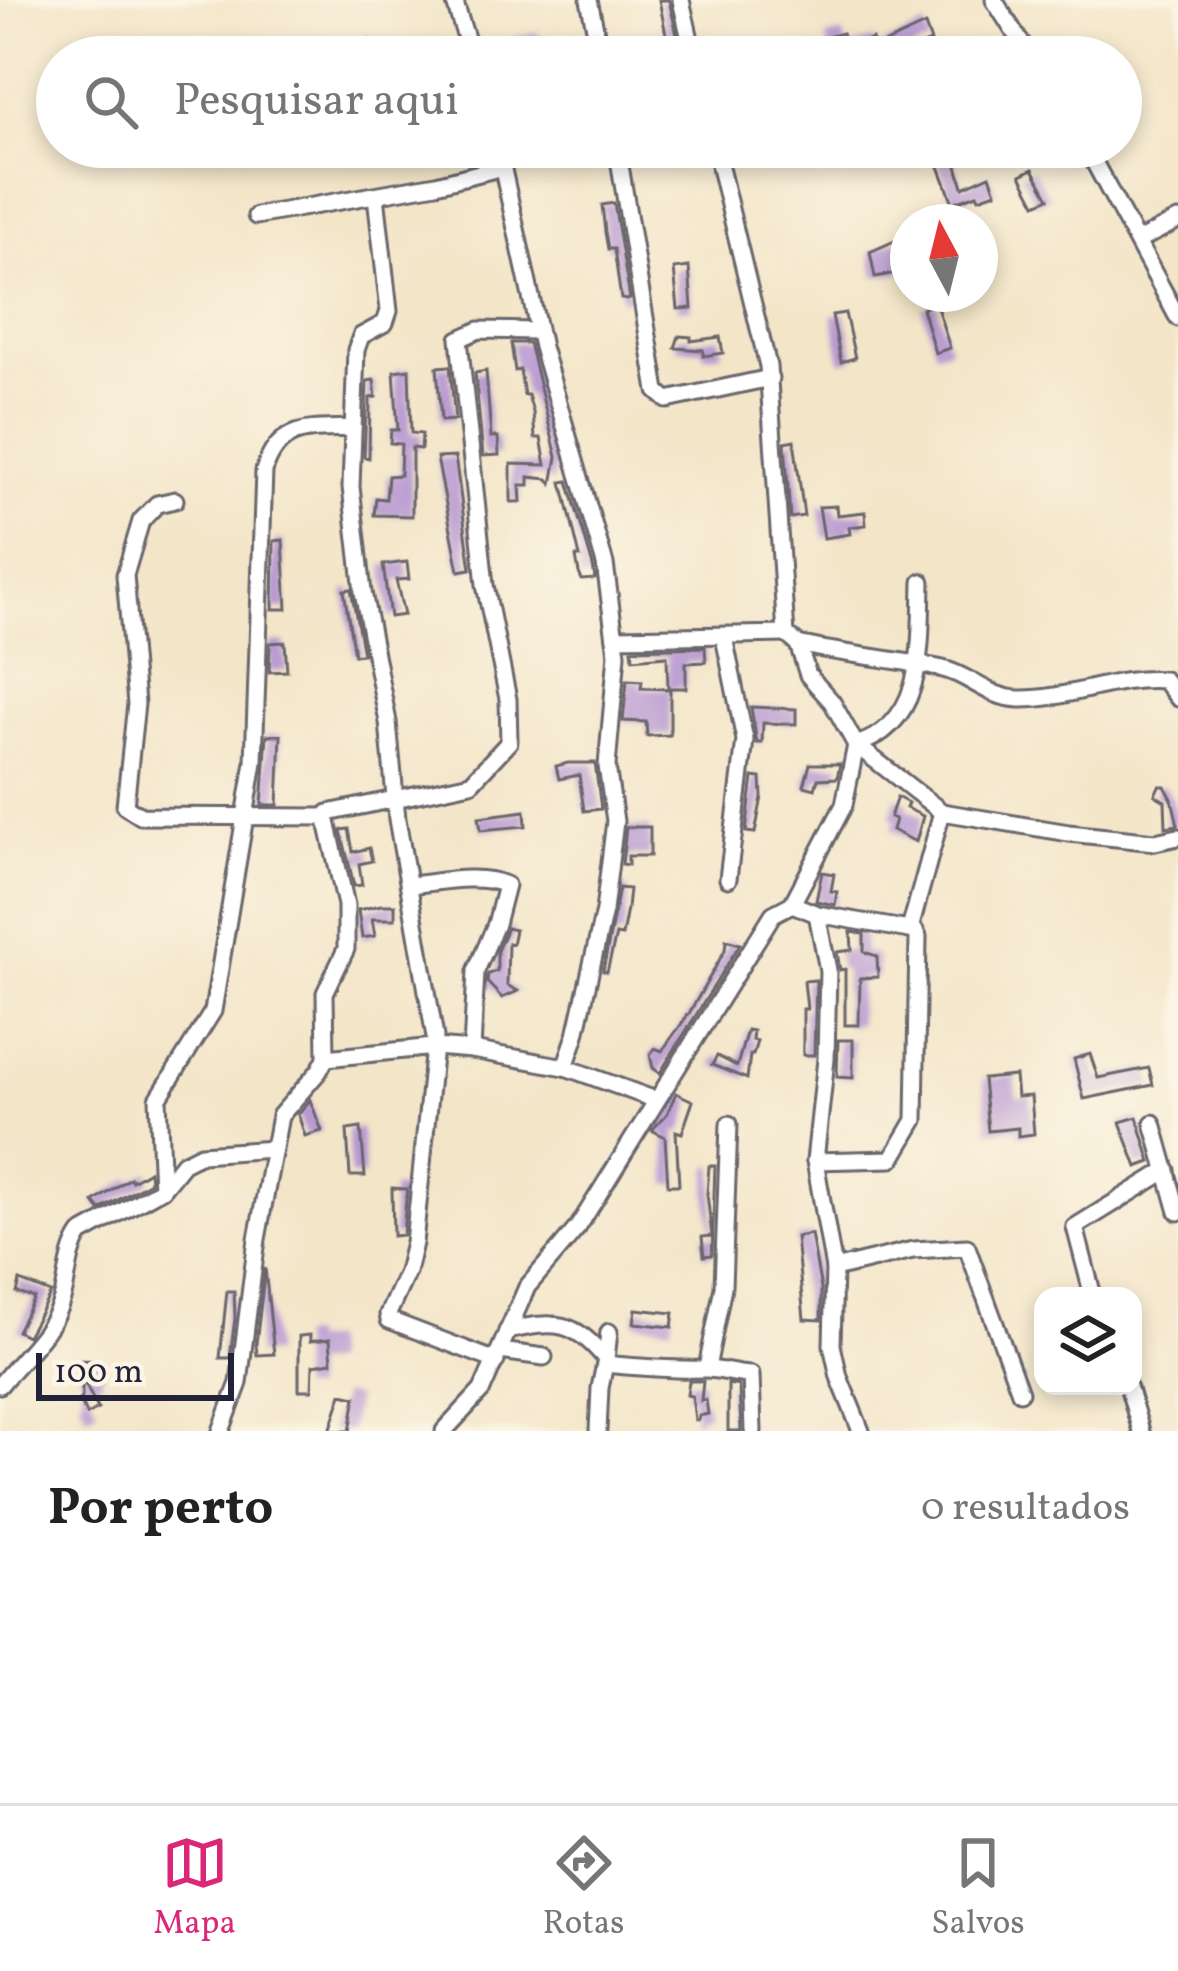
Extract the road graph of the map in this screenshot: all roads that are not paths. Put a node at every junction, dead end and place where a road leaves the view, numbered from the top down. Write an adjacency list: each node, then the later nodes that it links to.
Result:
1 (454, 0): 5 (street)
2 (589, 0): 6 (street)
3 (680, 0): 7 (street)
4 (994, 0): 8 (street)
5 (465, 36)
6 (597, 36)
7 (689, 36)
8 (1017, 36)
9 (499, 168): 14 (street)
10 (503, 168): 19 (street)
11 (620, 168): 20 (street)
12 (720, 168): 20 (street)
13 (1098, 168): 17 (street)
14 (376, 196): 15 (street); 21 (street)
15 (256, 216)
16 (1178, 220): 17 (street)
17 (1138, 241): 18 (street)
18 (1178, 318)
19 (538, 331): 24 (street); 30 (street)
20 (770, 378): 26 (street)
21 (353, 428): 30 (street); 32 (street)
22 (176, 500): 32 (street)
23 (922, 582): 27 (street)
24 (615, 637): 25 (street); 43 (street)
25 (724, 637): 26 (street); 35 (street)
26 (792, 639): 27 (street); 29 (street)
27 (920, 668): 28 (street); 29 (street)
28 (1178, 698)
29 (856, 745): 31 (street); 37 (street)
30 (396, 802): 33 (street); 36 (street)
31 (942, 812): 34 (street); 39 (street)
32 (245, 816): 33 (street); 50 (street)
33 (326, 817): 42 (street)
34 (1178, 837)
35 (728, 879)
36 (410, 885): 40 (street); 41 (street)
37 (792, 904): 38 (street); 44 (street)
38 (817, 914): 39 (street); 48 (street)
39 (910, 929): 48 (street)
40 (434, 1047): 41 (street); 42 (street); 56 (street)
41 (472, 1050): 43 (street)
42 (326, 1058): 47 (street)
43 (565, 1067): 44 (street)
44 (656, 1100): 54 (street)
45 (1153, 1123): 49 (street)
46 (729, 1124): 59 (street)
47 (272, 1149): 50 (street); 63 (street)
48 (815, 1161): 52 (street)
49 (1167, 1170): 51 (street); 53 (street)
50 (162, 1189): 60 (street)
51 (1178, 1212)
52 (834, 1269): 61 (street); 67 (street)
53 (1091, 1287)
54 (507, 1331): 56 (street); 58 (street)
55 (609, 1332): 58 (street)
56 (498, 1356): 57 (street); 64 (street)
57 (544, 1357)
58 (606, 1362): 59 (street); 65 (street)
59 (707, 1368): 66 (street)
60 (0, 1385)
61 (1020, 1392)
62 (1130, 1395): 68 (street)
63 (221, 1431)
64 (444, 1431)
65 (598, 1431)
66 (753, 1431)
67 (861, 1431)
68 (1141, 1431)

